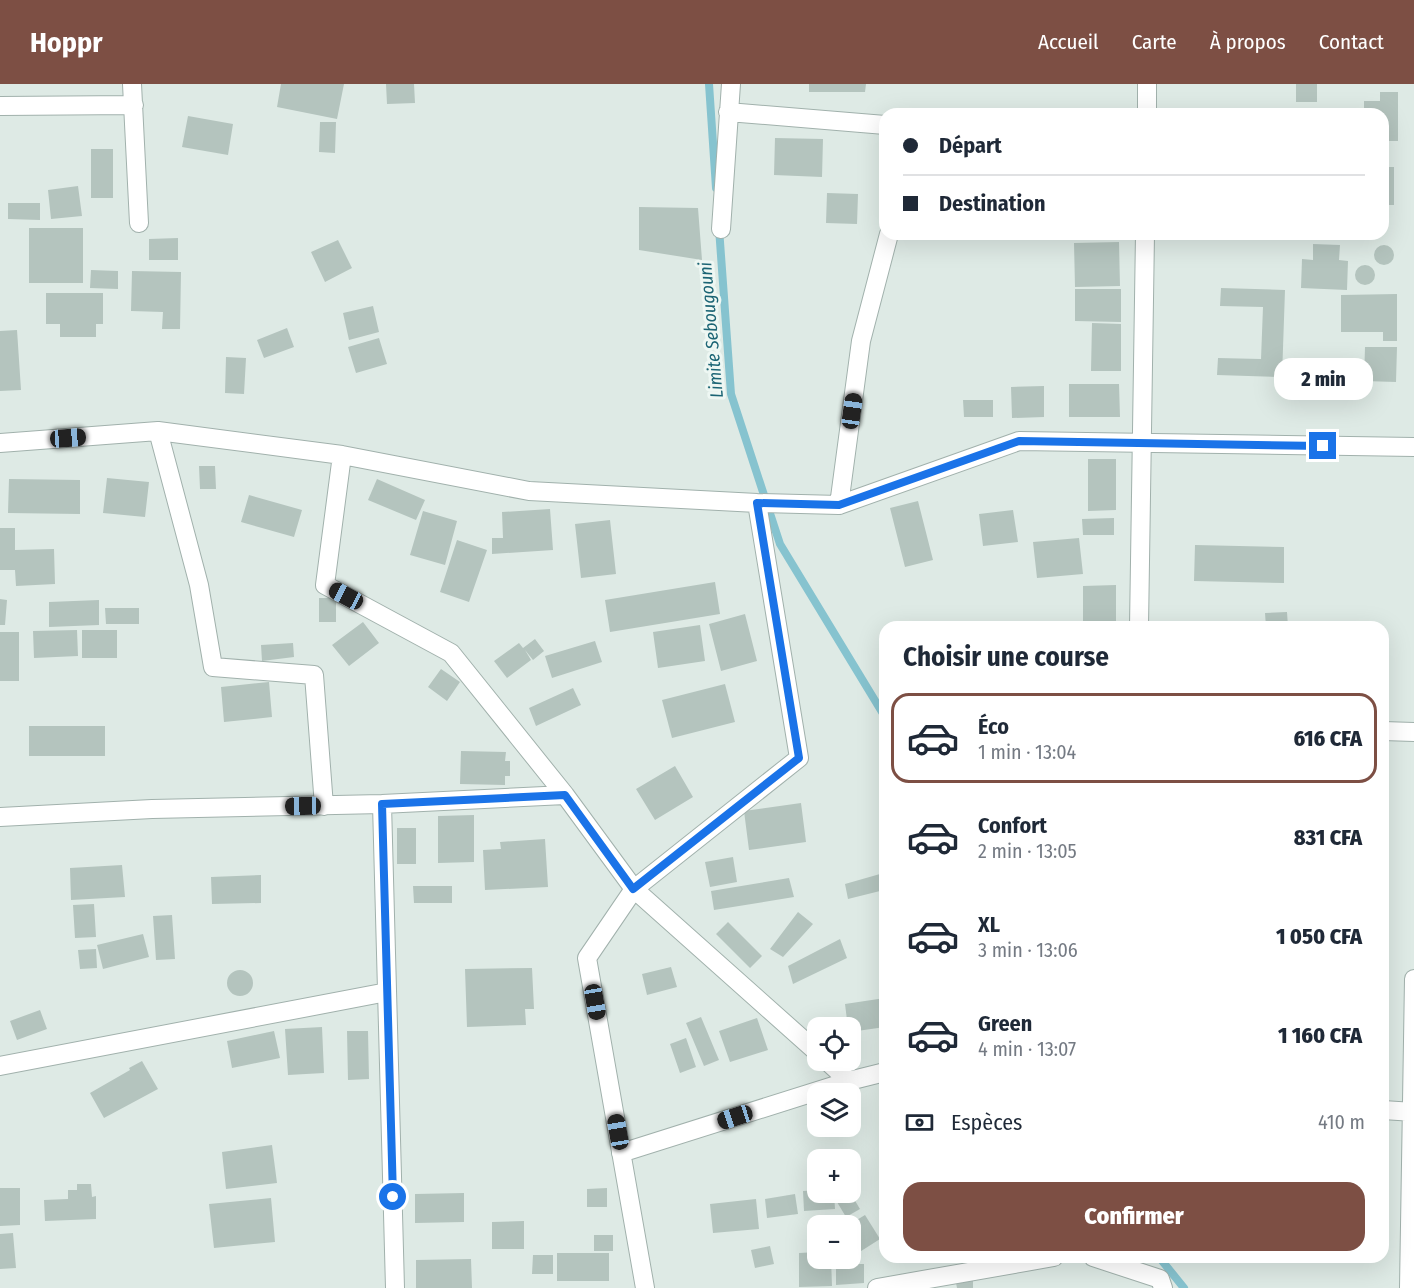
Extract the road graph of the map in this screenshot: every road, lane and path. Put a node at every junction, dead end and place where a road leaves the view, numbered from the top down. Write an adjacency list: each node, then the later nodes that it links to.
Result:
1 (132, 84): 4 (street)
2 (731, 84): 7 (street)
3 (1147, 84): 6 (street)
4 (134, 105): 5 (street); 9 (street)
5 (0, 106)
6 (1147, 108)
7 (728, 112): 8 (street); 10 (street)
8 (879, 125)
9 (138, 224)
10 (721, 228)
11 (887, 240): 19 (street)
12 (1145, 240): 14 (street)
13 (158, 431): 15 (street); 17 (street); 25 (street)
14 (1142, 442): 16 (street); 19 (street); 20 (street)
15 (0, 443)
16 (1414, 447)
17 (342, 455): 18 (street); 23 (street)
18 (757, 503): 19 (street); 27 (street)
19 (839, 505)
20 (1139, 621)
21 (1389, 731): 22 (street)
22 (1414, 732)
23 (565, 795): 24 (street); 27 (street)
24 (382, 804): 25 (street); 29 (street)
25 (324, 806): 26 (street)
26 (0, 817)
27 (633, 889): 30 (street); 37 (street)
28 (1414, 979): 36 (street)
29 (387, 992): 31 (street); 40 (street)
30 (807, 1043)
31 (0, 1066)
32 (838, 1071): 34 (street)
33 (879, 1074): 34 (street)
34 (849, 1082): 37 (street)
35 (1389, 1110): 36 (street)
36 (1413, 1112): 44 (street)
37 (621, 1153): 41 (street)
38 (1020, 1263): 42 (street)
39 (1111, 1263): 43 (street)
40 (395, 1288)
41 (645, 1288)
42 (877, 1288)
43 (1163, 1288)
44 (1409, 1288)

